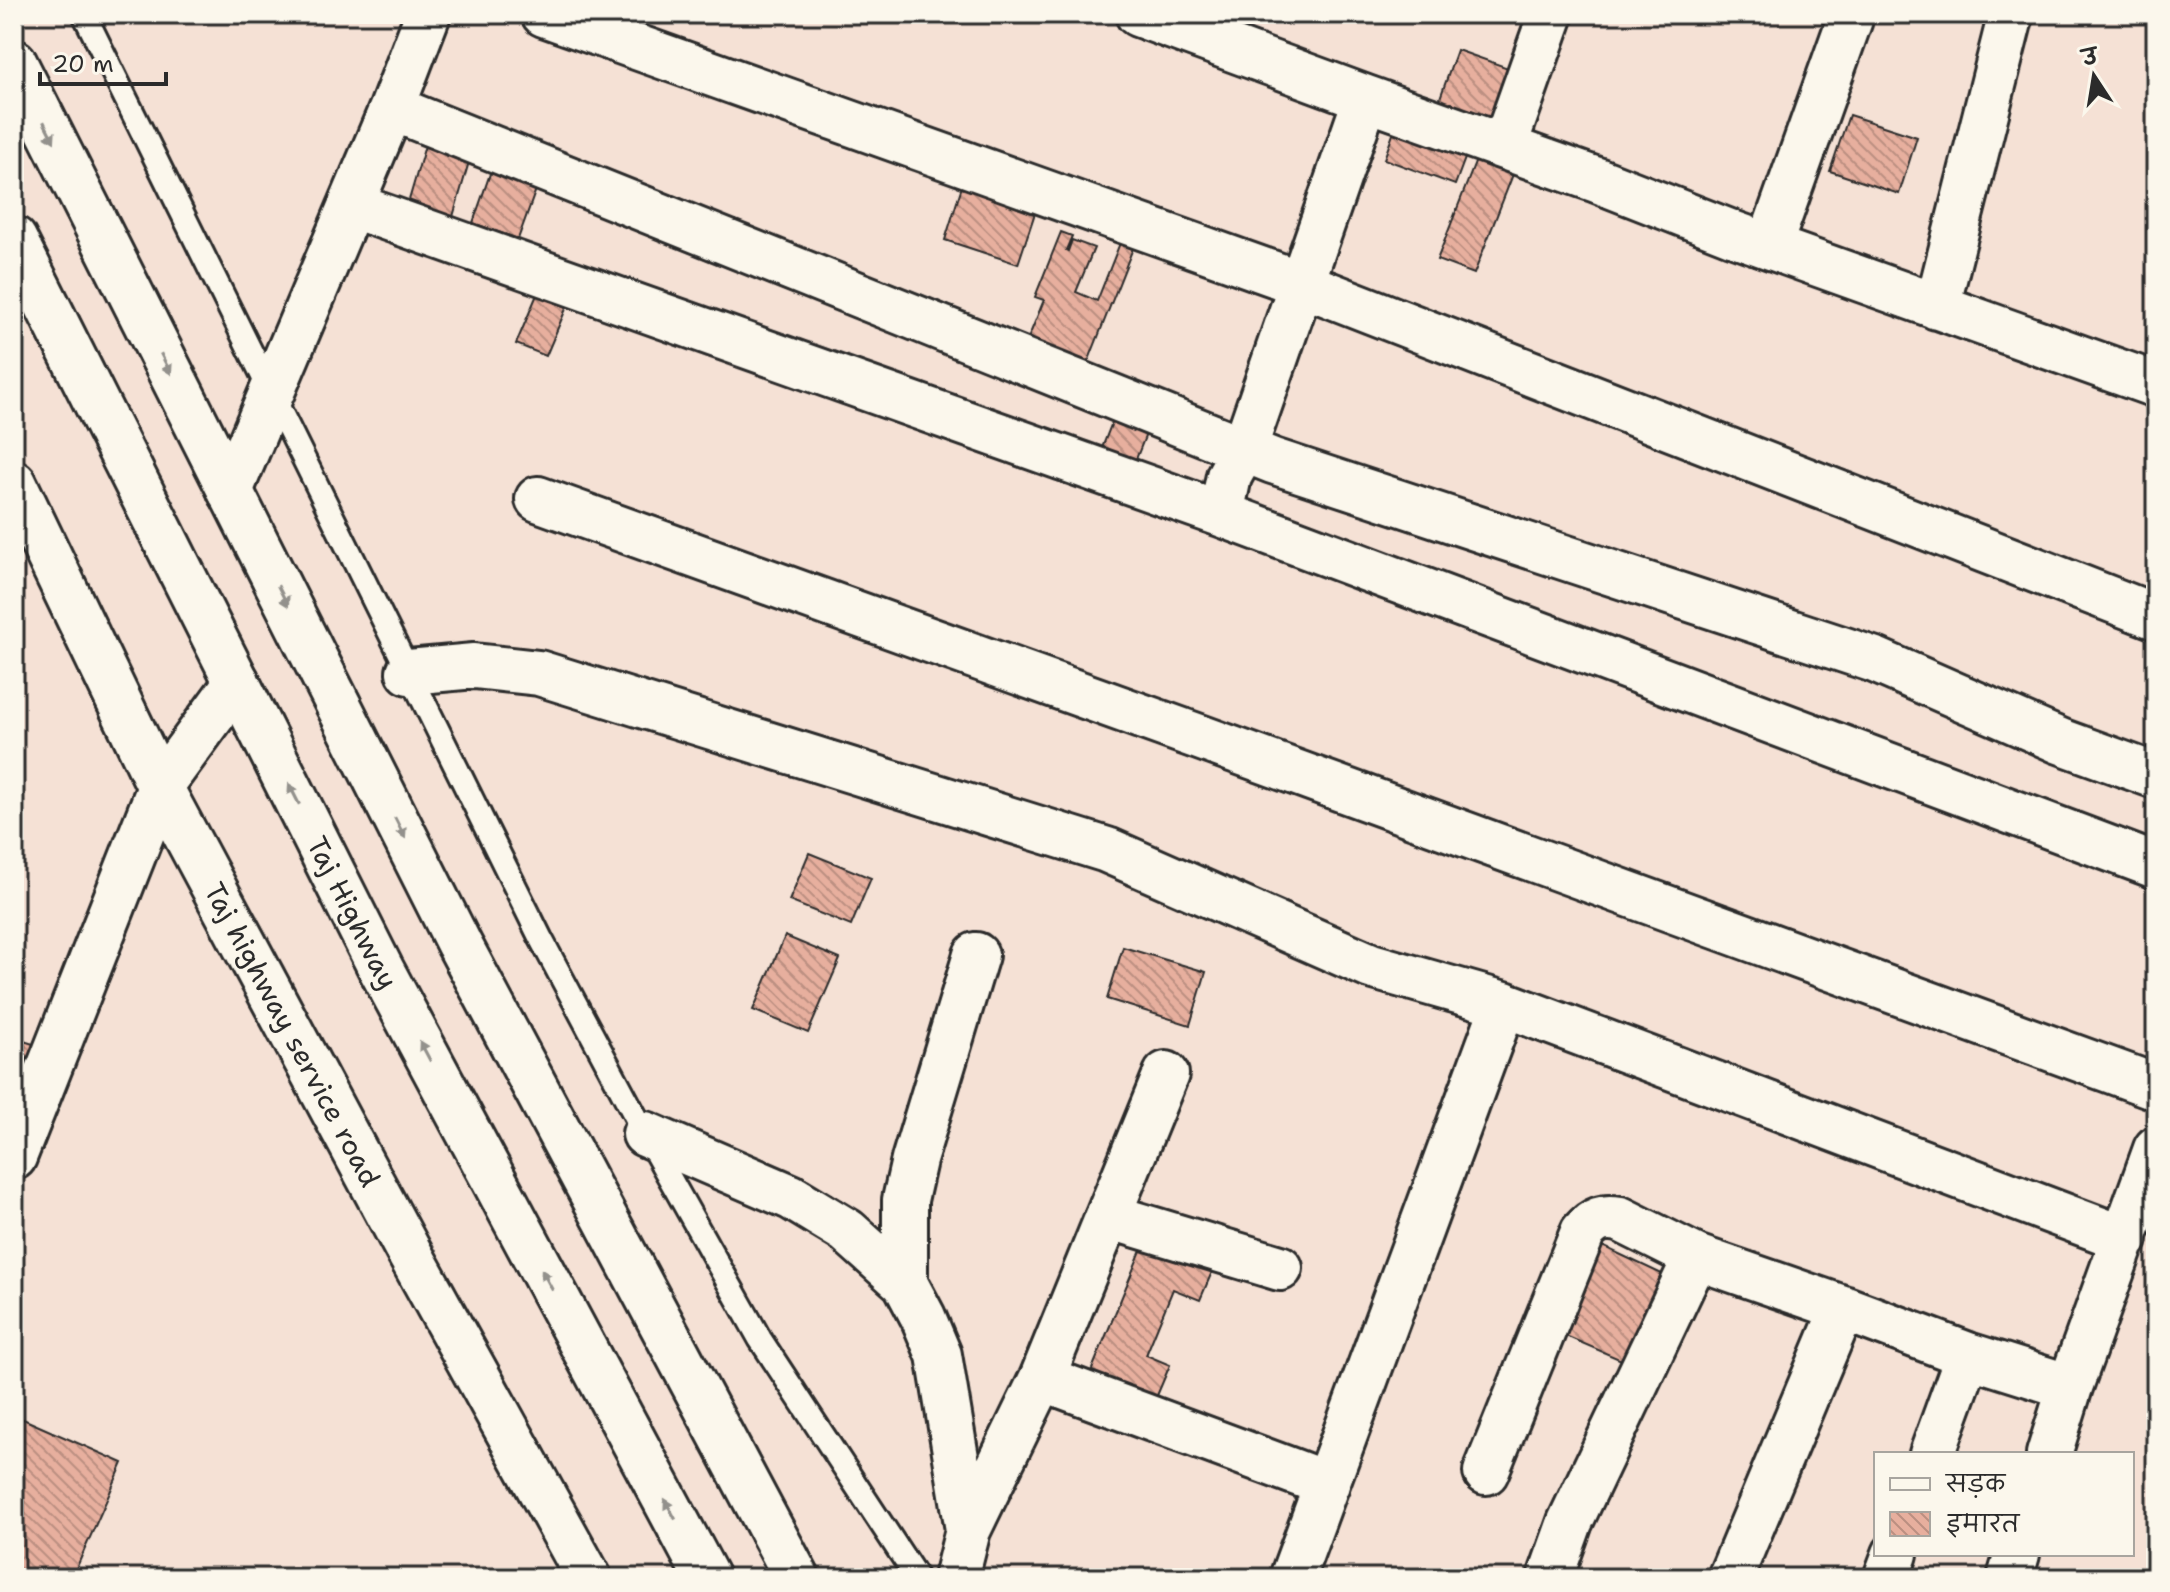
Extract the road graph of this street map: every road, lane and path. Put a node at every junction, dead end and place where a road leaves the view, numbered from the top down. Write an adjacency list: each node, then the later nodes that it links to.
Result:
1 (84, 14): 18 (lane)
2 (428, 14): 10 (street)
3 (544, 14): 15 (street)
4 (1138, 14): 9 (street)
5 (1551, 14): 11 (street)
6 (2011, 14): 16 (street)
7 (1850, 19): 14 (street)
8 (14, 62): 21 (street, one-way to 21)
9 (1366, 98): 11 (street); 15 (street)
10 (392, 108): 12 (street); 19 (street)
11 (1504, 147): 14 (street)
12 (351, 205): 18 (street); 23 (street)
13 (14, 239): 26 (street, Taj Highway)
14 (1769, 246): 16 (street)
15 (1302, 284): 19 (street); 24 (street)
16 (1937, 307): 17 (street)
17 (2156, 385)
18 (272, 396): 21 (street); 25 (lane)
19 (1244, 449): 23 (street); 27 (street)
20 (14, 483): 28 (street, Taj highway service road)
21 (230, 491): 55 (street, one-way to 55)
22 (538, 499): 33 (street)
23 (1221, 514): 29 (street)
24 (2156, 617)
25 (409, 672): 31 (street); 34 (lane)
26 (237, 682): 28 (street); 54 (street, Taj Highway, one-way to 26)
27 (2156, 776)
28 (160, 787): 36 (street); 53 (street, Taj highway service road)
29 (2156, 866)
30 (976, 955): 41 (street)
31 (1504, 1004): 38 (street); 49 (street)
32 (1166, 1074): 37 (street)
33 (2156, 1087)
34 (645, 1134): 41 (street); 56 (lane)
35 (2156, 1149): 38 (street)
36 (14, 1157)
37 (1108, 1216): 40 (street); 44 (street)
38 (2125, 1239): 45 (street)
39 (1696, 1257): 42 (street); 48 (street); 59 (street)
40 (1280, 1268)
41 (905, 1283): 50 (street)
42 (1843, 1308): 43 (street); 60 (street)
43 (1968, 1355): 45 (street); 46 (street)
44 (1042, 1378): 49 (street); 50 (street)
45 (2070, 1387): 47 (street)
46 (1933, 1452)
47 (2050, 1452)
48 (1486, 1472)
49 (1327, 1484): 58 (street)
50 (968, 1530): 57 (street)
51 (1894, 1556): 61 (street)
52 (2016, 1556): 62 (street)
53 (589, 1578)
54 (707, 1578)
55 (797, 1578)
56 (917, 1578)
57 (956, 1578)
58 (1292, 1578)
59 (1550, 1578)
60 (1730, 1578)
61 (1886, 1578)
62 (2010, 1578)

